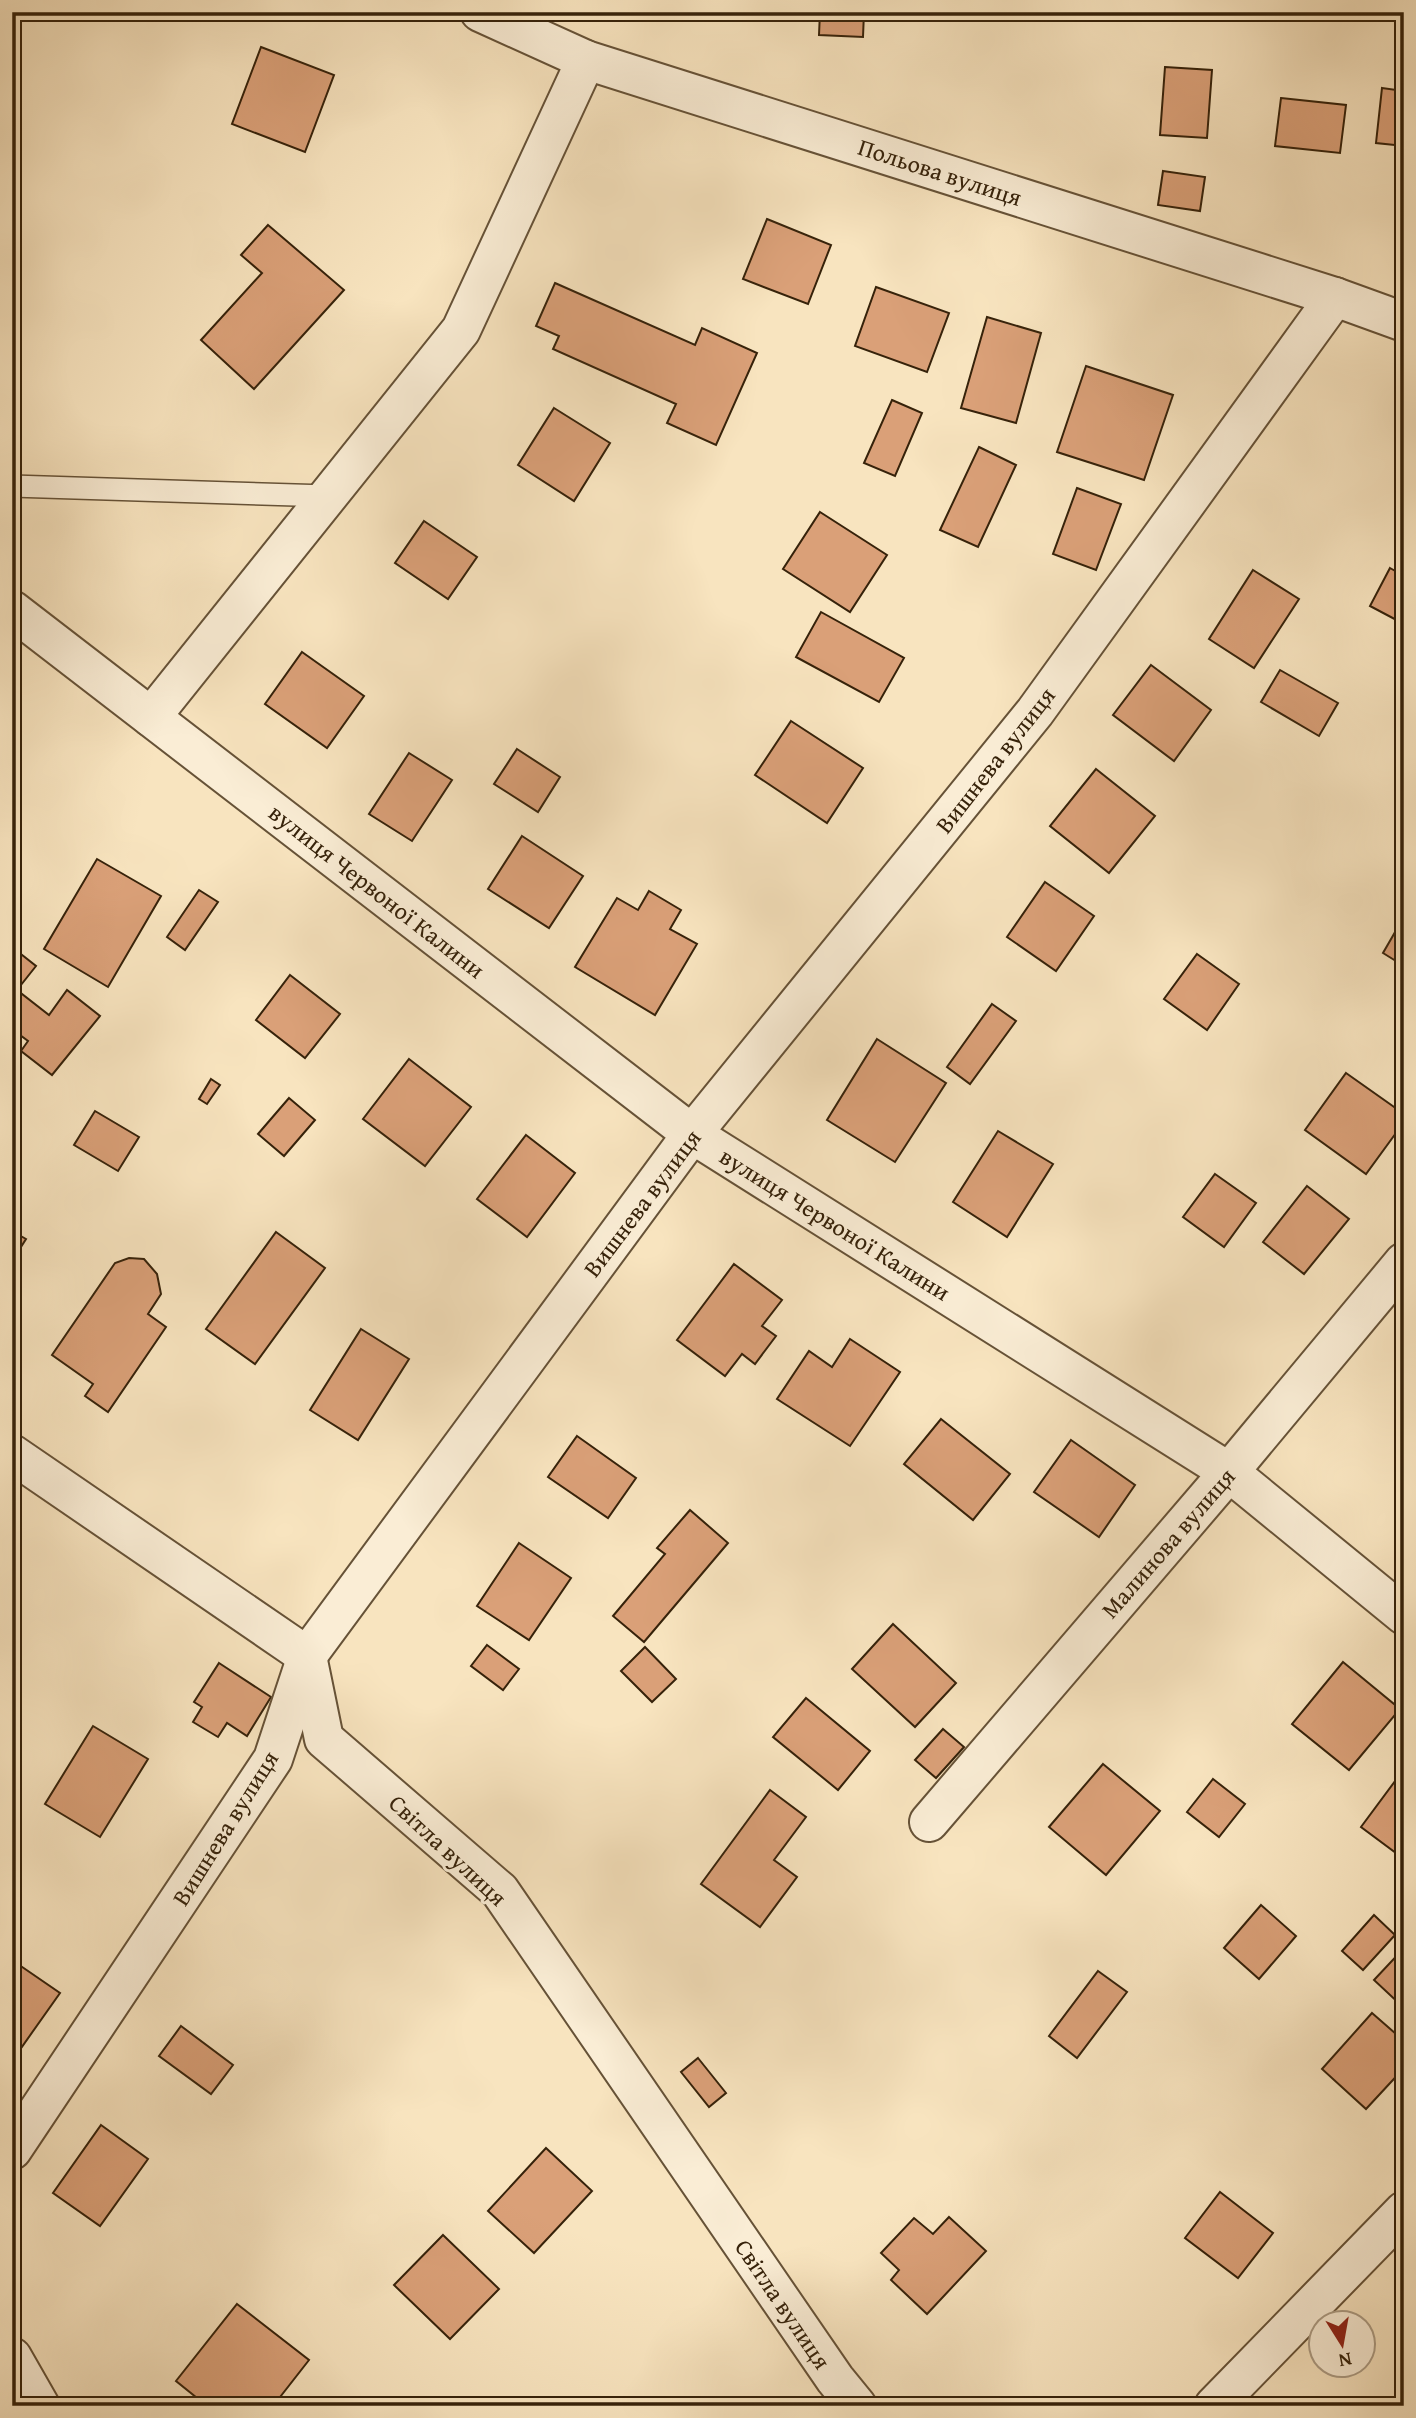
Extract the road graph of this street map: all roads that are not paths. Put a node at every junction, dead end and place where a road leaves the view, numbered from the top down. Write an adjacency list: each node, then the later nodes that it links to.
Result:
1 (480, 12): 2 (street, Польова вулиця)
2 (586, 60): 3 (street, Польова вулиця); 6 (street)
3 (1335, 297): 4 (street, Польова вулиця); 9 (street, Вишнева вулиця)
4 (1404, 321)
5 (12, 486): 6 (lane)
6 (328, 496): 8 (street)
7 (12, 610): 8 (street, вулиця Червоної Калини)
8 (151, 717): 9 (street, вулиця Червоної Калини)
9 (692, 1134): 12 (street, вулиця Червоної Калини); 14 (street, Вишнева вулиця)
10 (1404, 1262): 12 (street, Малинова вулиця)
11 (12, 1454): 14 (street)
12 (1229, 1472): 13 (street, вулиця Червоної Калини); 15 (street, Малинова вулиця)
13 (1404, 1615)
14 (307, 1656): 16 (street, Вишнева вулиця); 20 (street, Світла вулиця)
15 (929, 1822)
16 (12, 2150)
17 (1404, 2211): 21 (street)
18 (12, 2357): 19 (street)
19 (40, 2406)
20 (858, 2406)
21 (1214, 2406)

